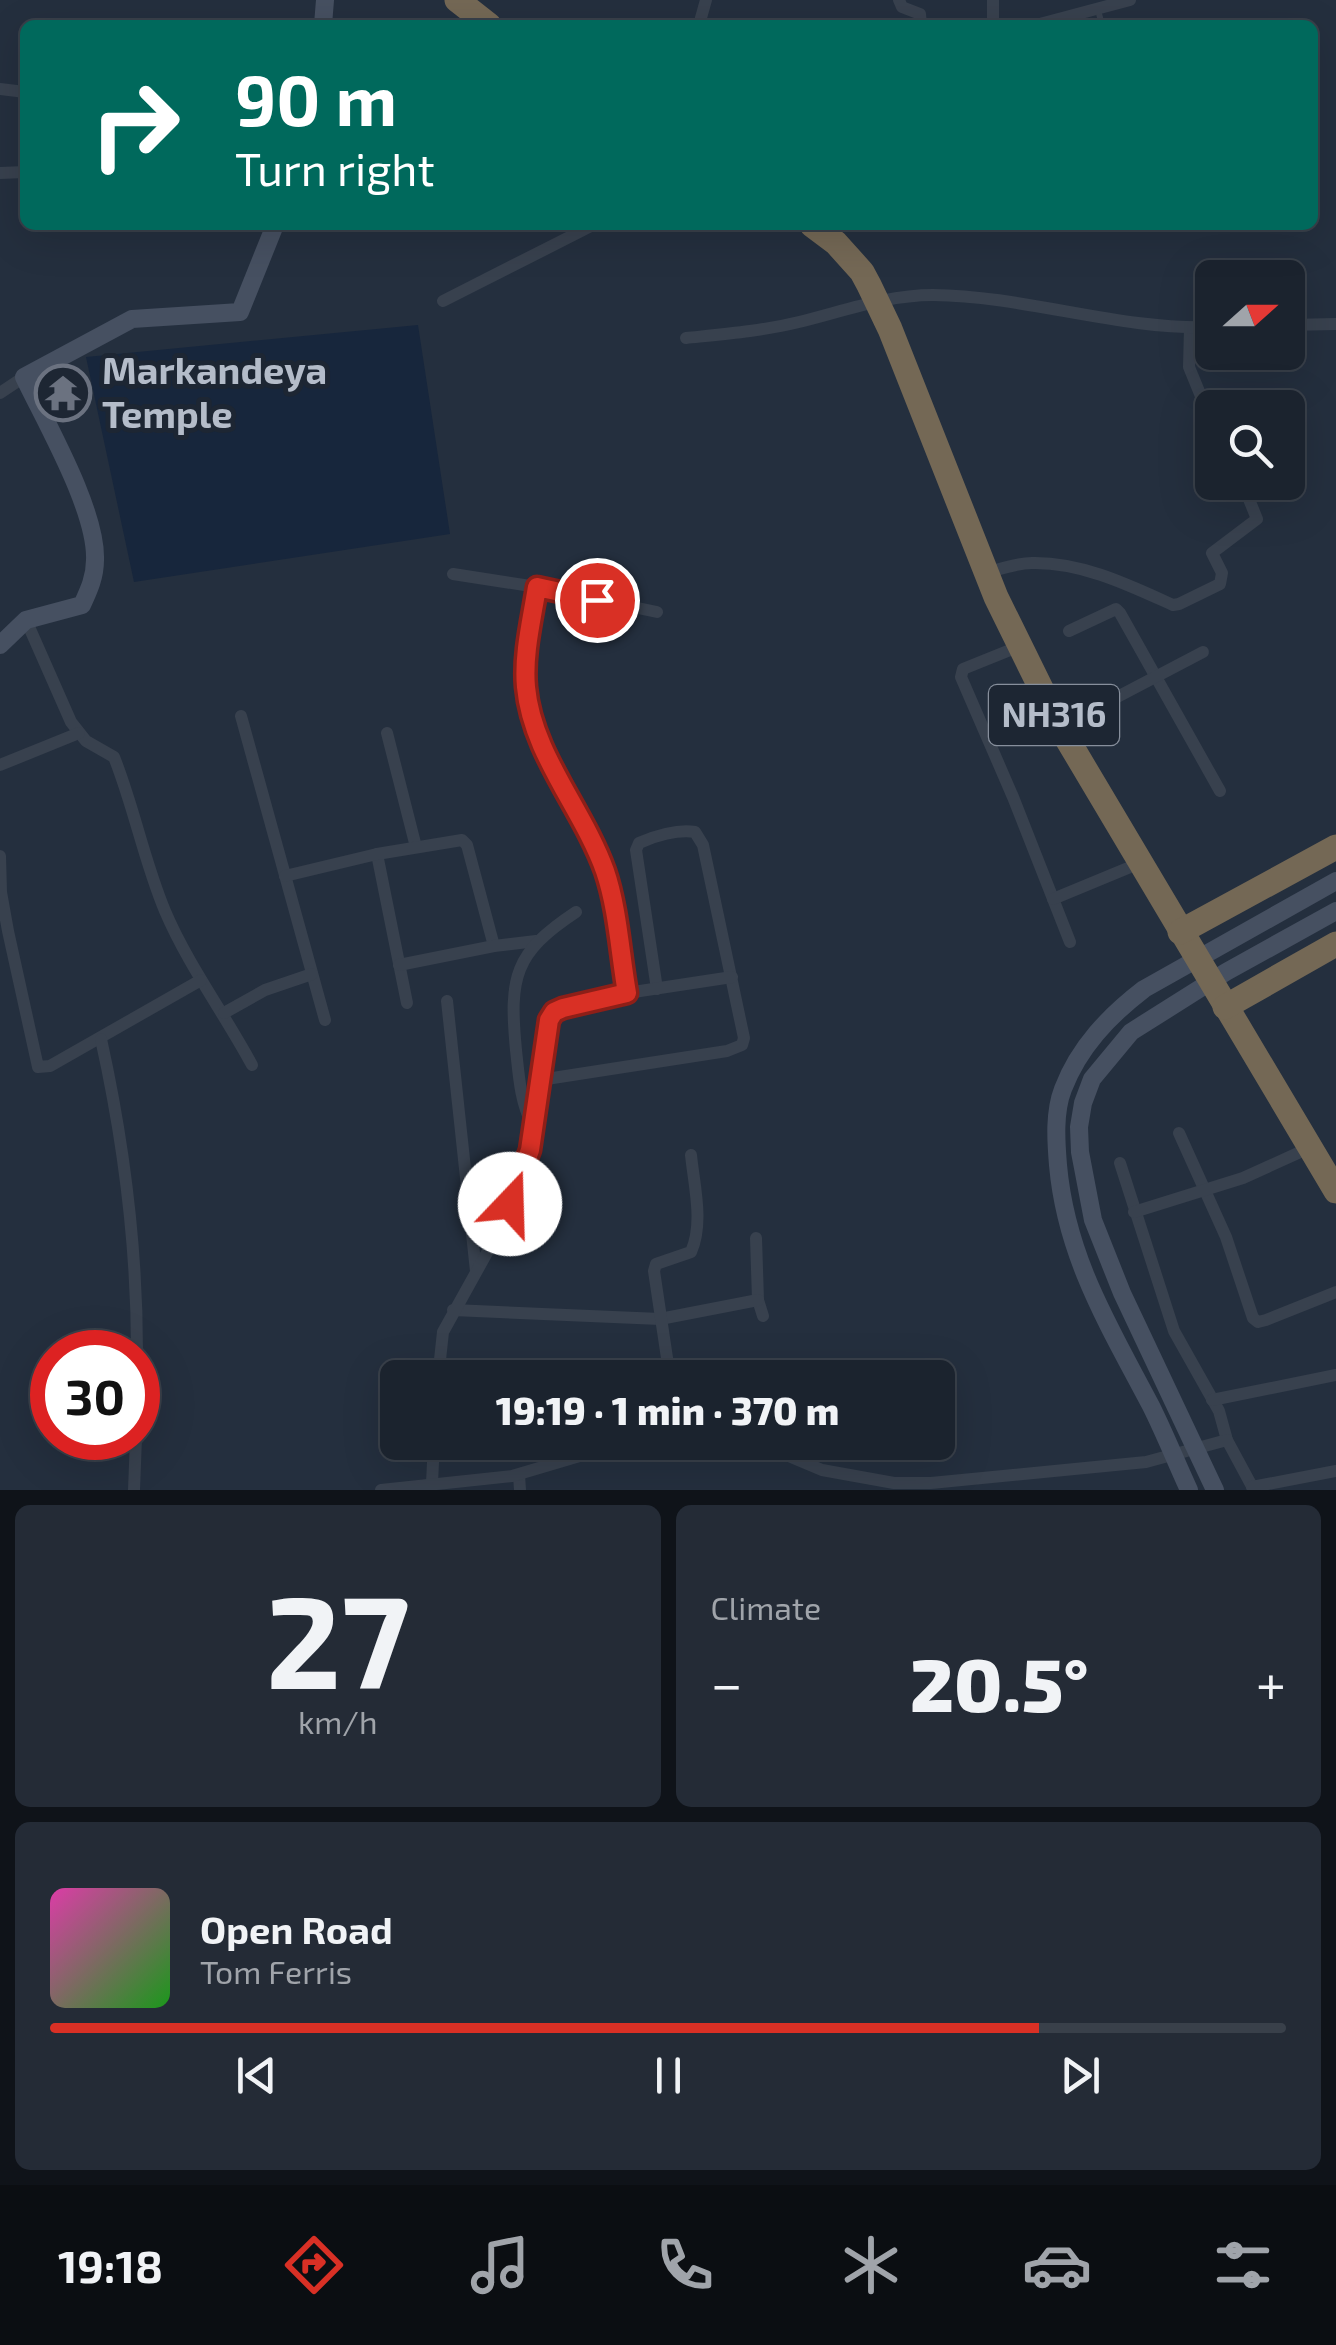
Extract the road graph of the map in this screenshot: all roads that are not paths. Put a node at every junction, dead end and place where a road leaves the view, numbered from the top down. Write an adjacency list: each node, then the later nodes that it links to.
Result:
1 (457, 0): 5 (highway)
2 (899, 0): 6 (street)
3 (1130, 0): 4 (street)
4 (1105, 5): 7 (street)
5 (483, 20)
6 (921, 20)
7 (1053, 20)
8 (273, 230): 18 (main road)
9 (583, 230): 11 (street)
10 (818, 230): 12 (highway, NH316)
11 (443, 301)
12 (878, 301): 15 (street); 17 (street); 22 (highway, NH316)
13 (1336, 324): 14 (street)
14 (1305, 325)
15 (1190, 328): 16 (street); 20 (street)
16 (1195, 328)
17 (686, 338)
18 (24, 377): 19 (street); 26 (main road)
19 (1, 390)
20 (1198, 390)
21 (1249, 500): 22 (street)
22 (986, 573): 29 (highway, NH316)
23 (453, 574): 24 (street)
24 (537, 587): 25 (street); 58 (street)
25 (657, 612)
26 (26, 620): 28 (main road); 34 (street)
27 (1069, 631): 31 (street)
28 (0, 645)
29 (1020, 646): 33 (highway, NH316); 45 (street)
30 (1203, 652): 31 (street)
31 (1158, 677): 33 (street); 37 (street)
32 (241, 716): 43 (street)
33 (1060, 727): 42 (highway, NH316)
34 (78, 733): 36 (street); 56 (street)
35 (387, 733): 38 (street)
36 (0, 765)
37 (1220, 791)
38 (416, 847): 40 (street); 52 (street)
39 (1336, 847): 48 (highway)
40 (377, 854): 43 (street); 53 (street)
41 (0, 856): 64 (street)
42 (1140, 863): 45 (street); 48 (highway, NH316)
43 (285, 876): 54 (street)
44 (1336, 881): 99 (main road)
45 (1053, 899): 50 (street)
46 (1336, 911): 100 (main road)
47 (576, 912): 49 (street)
48 (1180, 932): 61 (highway, NH316)
49 (536, 941): 52 (street); 67 (street)
50 (1070, 942)
51 (1336, 944): 61 (highway)
52 (494, 946): 53 (street)
53 (399, 965): 60 (street)
54 (312, 974): 62 (street); 63 (street)
55 (732, 977): 57 (street); 57 (street); 66 (street)
56 (201, 980): 62 (street); 64 (street)
57 (657, 988): 58 (street)
58 (627, 993): 66 (street)
59 (447, 1000): 76 (street)
60 (407, 1003)
61 (1225, 1007): 69 (highway, NH316)
62 (224, 1013): 65 (street)
63 (324, 1020)
64 (101, 1039): 82 (street)
65 (252, 1065)
66 (540, 1080): 67 (street)
67 (534, 1128): 76 (street)
68 (1180, 1132): 73 (street)
69 (1309, 1148): 72 (highway, NH316); 73 (street)
70 (690, 1155): 81 (street)
71 (1120, 1163): 74 (street)
72 (1336, 1190)
73 (1206, 1191): 74 (street); 77 (street)
74 (1134, 1212): 86 (street)
75 (756, 1238): 78 (street)
76 (476, 1271): 79 (street)
77 (1336, 1292)
78 (758, 1300): 80 (street); 81 (street)
79 (453, 1310): 81 (street); 83 (street)
80 (763, 1316)
81 (660, 1319): 84 (street)
82 (136, 1330)
83 (440, 1360)
84 (667, 1360)
85 (1336, 1376): 86 (street)
86 (1212, 1400): 87 (street)
87 (1227, 1440): 91 (street); 95 (street)
88 (135, 1460): 96 (street)
89 (433, 1460): 94 (street)
90 (566, 1460): 93 (street)
91 (798, 1460)
92 (1336, 1470): 95 (street)
93 (519, 1474): 94 (street); 98 (street)
94 (432, 1483): 97 (street)
95 (1253, 1488)
96 (134, 1490)
97 (381, 1490)
98 (520, 1490)
99 (1189, 1490)
100 (1215, 1490)

